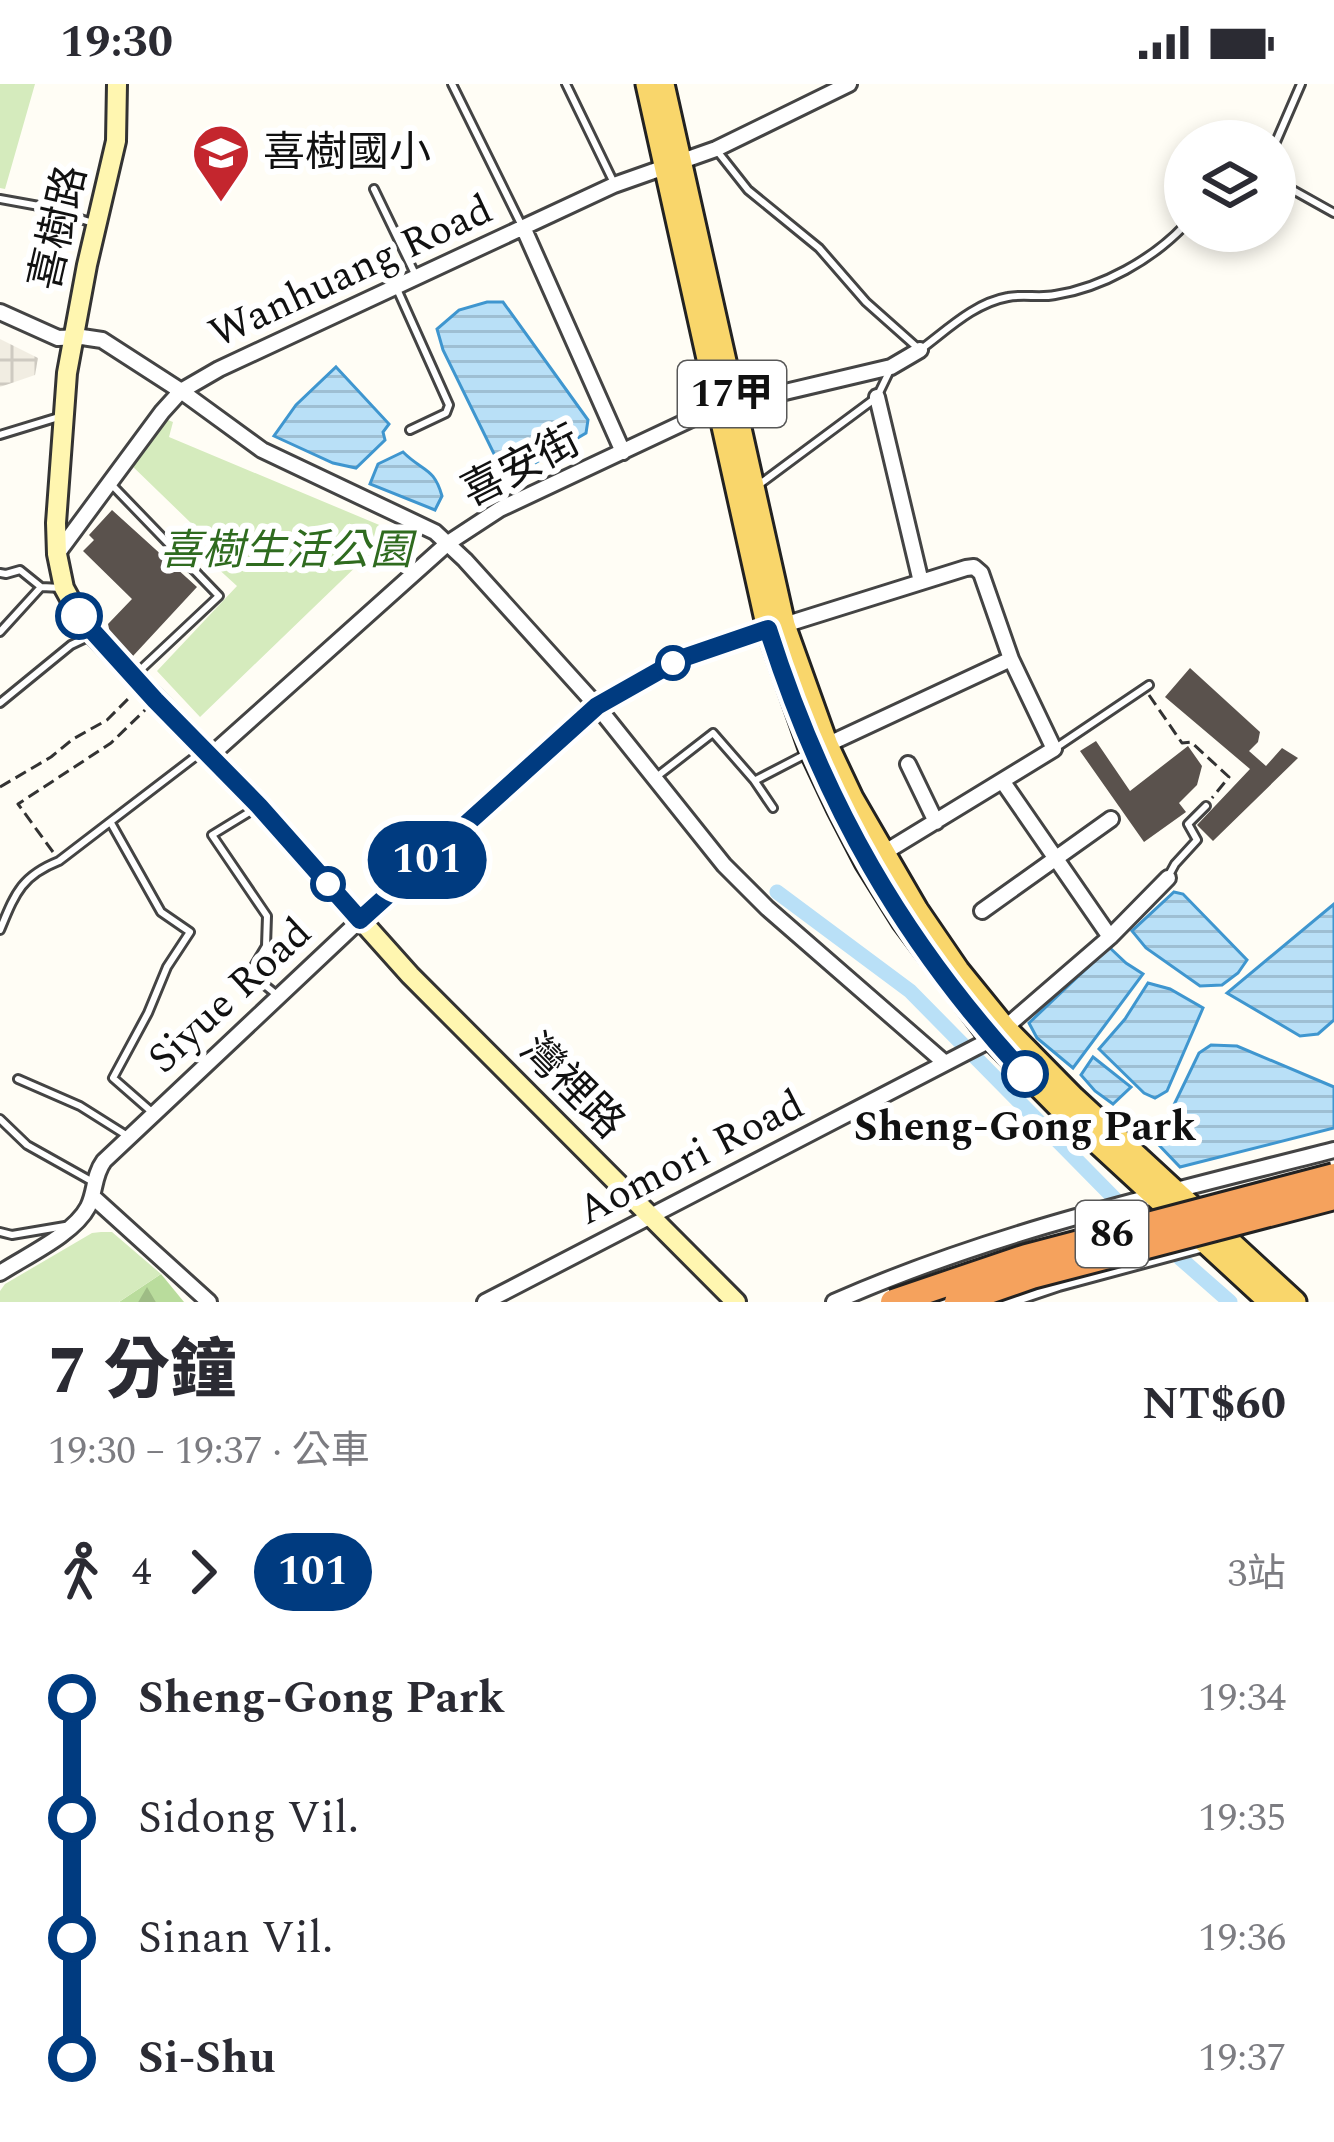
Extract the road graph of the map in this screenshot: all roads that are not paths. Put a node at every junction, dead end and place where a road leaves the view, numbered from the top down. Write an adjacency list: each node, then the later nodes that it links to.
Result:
1 (117, 84): 15 (street, 喜樹路)
2 (452, 84): 16 (lane)
3 (566, 84): 10 (lane)
4 (849, 84): 8 (street, Wanhuang Road)
5 (1301, 84): 7 (lane)
6 (661, 85): 9 (main road, 17甲)
7 (1285, 120)
8 (716, 149): 9 (street, Wanhuang Road); 22 (lane)
9 (673, 165): 10 (street, Wanhuang Road); 26 (main road, 17甲)
10 (614, 184): 16 (street, Wanhuang Road)
11 (374, 189): 18 (lane)
12 (1296, 192): 14 (lane)
13 (0, 199): 15 (lane)
14 (1334, 213)
15 (96, 224): 21 (street, 喜樹路)
16 (523, 227): 18 (street, Wanhuang Road); 30 (street)
17 (1164, 244): 22 (lane)
18 (416, 276): 19 (street, Wanhuang Road)
19 (395, 286): 24 (street, Wanhuang Road); 28 (lane)
20 (0, 311): 21 (street, Wanhuang Road)
21 (72, 338): 24 (street, Wanhuang Road); 27 (street, 喜樹路)
22 (920, 350): 23 (street, 喜安街)
23 (891, 367): 25 (lane); 26 (street, 喜安街)
24 (181, 391): 31 (street); 33 (street)
25 (877, 397): 32 (lane); 36 (street)
26 (726, 405): 30 (street, 喜安街); 32 (main road, 17甲); 39 (main road, 17甲)
27 (65, 415): 29 (lane); 34 (street, 喜樹路)
28 (410, 430)
29 (0, 435)
30 (623, 452): 33 (street, 喜安街)
31 (109, 481): 34 (street); 44 (lane)
32 (752, 490): 39 (main road, 17甲)
33 (448, 543): 46 (street); 49 (street, 喜安街)
34 (57, 554): 38 (street, 喜樹路)
35 (2, 576): 37 (lane)
36 (921, 582): 39 (street, Siyue Road); 42 (street, Siyue Road)
37 (41, 586): 38 (lane); 40 (lane)
38 (64, 588): 41 (street, 喜樹路)
39 (776, 627): 46 (street, Siyue Road); 47 (main road, 17甲)
40 (0, 632)
41 (94, 634): 44 (street, 喜樹路); 45 (lane)
42 (1011, 658): 47 (street); 48 (street)
43 (1147, 687): 48 (lane)
44 (143, 688): 49 (street, 喜樹路)
45 (0, 703)
46 (597, 706): 51 (street); 64 (street, Siyue Road)
47 (819, 748): 52 (lane); 60 (main road, 17甲); 68 (main road, 17甲)
48 (1054, 749): 53 (street)
49 (207, 753): 54 (street, 喜樹路); 59 (lane)
50 (908, 764): 58 (street)
51 (653, 778): 52 (lane); 69 (street)
52 (754, 781): 56 (lane)
53 (1004, 782): 58 (street); 61 (street)
54 (259, 806): 64 (street, 喜樹路); 67 (lane)
55 (1206, 806): 62 (lane)
56 (773, 808)
57 (1111, 819): 61 (street)
58 (937, 822): 60 (street)
59 (111, 823): 65 (lane); 71 (lane)
60 (882, 854): 68 (main road, 17甲)
61 (1058, 858): 63 (street); 66 (street)
62 (1168, 878): 66 (street, Aomori Road)
63 (982, 910)
64 (360, 920): 67 (street, Siyue Road); 80 (street, 灣裡路)
65 (0, 930)
66 (1110, 937): 68 (street, Aomori Road)
67 (279, 996): 71 (street, Siyue Road)
68 (996, 1035): 69 (street, Aomori Road); 77 (main road, 17甲)
69 (945, 1063): 80 (street, Aomori Road)
70 (18, 1079): 73 (lane)
71 (153, 1114): 73 (street, Siyue Road)
72 (0, 1119): 76 (lane)
73 (128, 1137): 76 (street, Siyue Road)
74 (1334, 1150): 77 (street)
75 (1334, 1176): 89 (highway, 86, bridge)
76 (93, 1189): 81 (street, Siyue Road); 85 (street)
77 (1164, 1193): 83 (main road, 17甲); 88 (street)
78 (1334, 1196): 90 (highway, 86, bridge)
79 (1334, 1209): 83 (street)
80 (650, 1216): 86 (street, Aomori Road); 87 (street, 灣裡路)
81 (74, 1225): 82 (lane); 84 (street, Siyue Road)
82 (0, 1232)
83 (1216, 1240): 91 (street); 92 (main road, 17甲); 93 (main road, 17甲)
84 (0, 1273)
85 (209, 1302)
86 (485, 1302)
87 (736, 1302)
88 (834, 1302)
89 (893, 1302)
90 (957, 1302)
91 (1002, 1302)
92 (1270, 1302)
93 (1295, 1302)

